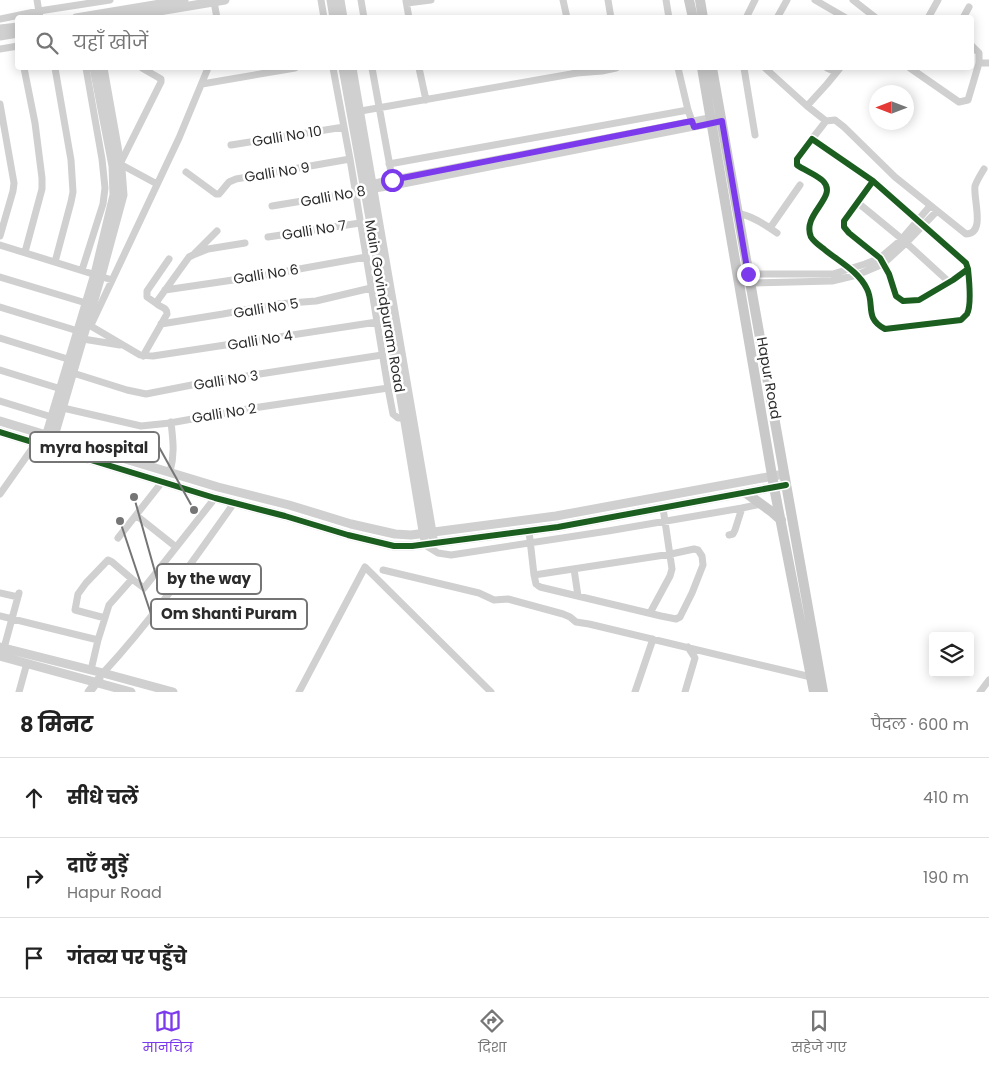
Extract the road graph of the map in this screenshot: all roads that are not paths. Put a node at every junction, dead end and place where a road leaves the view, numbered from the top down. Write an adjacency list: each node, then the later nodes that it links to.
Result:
1 (37, 0): 25 (street)
2 (110, 0): 20 (street)
3 (184, 0): 26 (street)
4 (225, 0): 21 (street)
5 (320, 0): 29 (street)
6 (331, 0): 30 (street)
7 (340, 0): 31 (street)
8 (361, 0): 32 (street)
9 (432, 0): 22 (street)
10 (563, 0): 34 (street)
11 (608, 0): 35 (street)
12 (666, 0): 36 (street)
13 (689, 0): 37 (main road)
14 (700, 0): 38 (main road)
15 (755, 0): 39 (street)
16 (787, 0): 40 (street)
17 (815, 0): 41 (street)
18 (852, 0): 42 (street)
19 (938, 0): 43 (street)
20 (101, 1): 23 (street); 26 (street)
21 (214, 2): 27 (street); 28 (street)
22 (406, 2): 33 (street)
23 (69, 4): 25 (street)
24 (969, 8): 44 (street)
25 (39, 14)
26 (103, 15)
27 (136, 15)
28 (216, 15)
29 (323, 15)
30 (334, 15)
31 (342, 15)
32 (364, 15)
33 (409, 15)
34 (566, 15)
35 (610, 15)
36 (668, 15)
37 (692, 15)
38 (702, 15)
39 (748, 15)
40 (779, 15)
41 (841, 15)
42 (872, 15)
43 (930, 15)
44 (965, 15)
45 (15, 17): 46 (street)
46 (0, 19)
47 (15, 26): 48 (street)
48 (0, 29)
49 (15, 34): 50 (street)
50 (0, 36)
51 (15, 46): 53 (street)
52 (974, 48): 54 (street)
53 (0, 49)
54 (979, 63): 55 (street); 77 (street)
55 (989, 63)
56 (24, 70): 117 (street)
57 (55, 70): 122 (street)
58 (86, 70): 124 (street)
59 (94, 70): 127 (street)
60 (103, 70): 93 (street)
61 (145, 70): 93 (street)
62 (207, 70): 78 (street)
63 (283, 70): 78 (street)
64 (333, 70): 88 (street)
65 (344, 70): 84 (street, Main Govindpuram Road)
66 (352, 70): 84 (street, Main Govindpuram Road)
67 (372, 70): 82 (street)
68 (420, 70): 79 (street)
69 (576, 70): 70 (street); 79 (street)
70 (607, 70)
71 (678, 70): 83 (street)
72 (703, 70): 85 (main road, Hapur Road)
73 (712, 70): 85 (main road, Hapur Road)
74 (744, 70): 89 (street)
75 (767, 70): 81 (street)
76 (838, 70): 81 (street)
77 (913, 70)
78 (202, 84): 99 (street)
79 (426, 100): 82 (street)
80 (0, 104): 112 (street)
81 (807, 106): 86 (street)
82 (379, 108): 84 (street); 94 (street)
83 (688, 110): 87 (street); 94 (street)
84 (355, 112): 101 (street, Main Govindpuram Road)
85 (716, 119): 87 (street, Galli No 8); 106 (main road, Hapur Road); 163 (main road, Hapur Road)
86 (826, 121): 90 (street); 104 (street)
87 (693, 124): 98 (street, Galli No 8)
88 (344, 128): 91 (street, Galli No 10); 92 (street)
89 (754, 135)
90 (812, 139): 97 (street); 125 (street)
91 (231, 144)
92 (350, 160): 96 (street, Galli No 9); 101 (street)
93 (120, 164): 99 (street); 127 (street)
94 (390, 164): 98 (street)
95 (984, 169): 105 (street)
96 (186, 172)
97 (873, 181): 102 (street); 108 (street)
98 (393, 183): 101 (street, Galli No 8)
99 (157, 184): 131 (street)
100 (800, 185): 109 (street)
101 (365, 188): 103 (street, Galli No 8); 107 (street); 155 (street, Main Govindpuram Road)
102 (857, 202): 114 (street); 121 (street)
103 (272, 206)
104 (930, 206): 105 (street); 108 (street)
105 (937, 212): 108 (street)
106 (738, 216): 109 (street); 130 (main road, Hapur Road)
107 (360, 223): 113 (street, Galli No 7); 119 (street)
108 (921, 223): 114 (street); 123 (street)
109 (770, 228): 111 (street)
110 (217, 231): 118 (street)
111 (776, 233)
112 (0, 236)
113 (268, 237)
114 (904, 241): 121 (street); 133 (street)
115 (245, 242): 118 (street)
116 (0, 245): 117 (street)
117 (25, 252): 122 (street)
118 (193, 255): 135 (street)
119 (366, 257): 134 (street); 135 (street, Galli No 6)
120 (169, 259): 137 (street)
121 (882, 261): 125 (street); 128 (street); 133 (street)
122 (55, 262): 124 (street)
123 (968, 269): 128 (street); 133 (street)
124 (82, 270): 127 (street)
125 (850, 270): 126 (street); 128 (street)
126 (790, 274): 130 (street); 132 (street)
127 (98, 275): 131 (street); 136 (street); 140 (street)
128 (857, 275): 132 (street)
129 (0, 277): 136 (street)
130 (749, 279): 132 (street); 162 (main road, Hapur Road)
131 (112, 280): 140 (street)
132 (790, 282)
133 (949, 282)
134 (371, 288): 139 (street); 141 (street, Galli No 5)
135 (165, 290): 137 (street)
136 (86, 303): 140 (street)
137 (157, 304): 141 (street)
138 (0, 308): 142 (street)
139 (377, 322): 145 (street); 146 (street, Galli No 4)
140 (86, 323): 142 (street); 144 (street)
141 (161, 324): 146 (street)
142 (80, 335): 144 (street); 147 (street)
143 (0, 338): 147 (street)
144 (124, 345): 146 (street)
145 (382, 355): 149 (street, Galli No 3); 150 (street)
146 (143, 356)
147 (73, 360): 149 (street); 151 (street)
148 (0, 370): 151 (street)
149 (73, 373): 153 (street)
150 (388, 388): 155 (street); 157 (street, Galli No 2)
151 (61, 389): 154 (street)
152 (0, 401): 154 (street)
153 (63, 408): 154 (street); 157 (street, Galli No 2)
154 (56, 418): 159 (street)
155 (408, 418): 178 (street, Main Govindpuram Road)
156 (0, 421): 159 (street)
157 (171, 422): 161 (street)
158 (0, 432): 160 (street)
159 (50, 437): 160 (street); 161 (street)
160 (44, 445): 164 (street); 168 (street)
161 (170, 472): 178 (street)
162 (784, 474): 163 (street); 165 (main road, Hapur Road)
163 (773, 476): 166 (main road, Hapur Road); 178 (street)
164 (162, 482): 169 (street); 174 (street)
165 (786, 485): 166 (street); 214 (main road, Hapur Road)
166 (774, 487): 167 (street); 176 (main road, Hapur Road)
167 (746, 493): 171 (main road); 172 (street)
168 (0, 494)
169 (215, 498): 170 (street); 183 (street)
170 (234, 503): 182 (street); 201 (street)
171 (761, 504): 173 (street); 176 (main road)
172 (664, 508): 175 (street); 177 (street)
173 (742, 508): 175 (street); 179 (street)
174 (137, 516): 180 (street); 183 (street)
175 (666, 520): 181 (street); 184 (street)
176 (781, 520): 202 (main road, Hapur Road)
177 (529, 531): 181 (street); 182 (street)
178 (428, 533): 182 (street, Main Govindpuram Road)
179 (729, 535)
180 (118, 538)
181 (530, 542): 182 (street); 187 (street)
182 (429, 544)
183 (176, 547): 188 (street)
184 (671, 554): 185 (street); 191 (street); 191 (street)
185 (574, 569): 187 (street); 190 (street)
186 (383, 570): 195 (street)
187 (534, 575): 190 (street)
188 (132, 579): 193 (street); 193 (street)
189 (0, 593): 194 (street)
190 (578, 596): 191 (street)
191 (650, 614)
192 (0, 616): 194 (street)
193 (105, 618): 196 (street)
194 (12, 619): 196 (street); 198 (street)
195 (653, 639): 197 (street); 211 (street)
196 (98, 640): 200 (street)
197 (688, 648): 202 (street); 212 (street)
198 (2, 650): 199 (street); 200 (street)
199 (27, 663): 204 (street); 205 (street)
200 (91, 670): 201 (street)
201 (103, 673): 204 (street); 208 (street)
202 (811, 677): 213 (main road, Hapur Road)
203 (989, 680): 215 (street)
204 (96, 683): 206 (street); 207 (street)
205 (19, 692)
206 (89, 692)
207 (132, 692)
208 (173, 692)
209 (299, 692): 210 (street)
210 (491, 692)
211 (635, 692)
212 (684, 692)
213 (814, 692)
214 (823, 692)
215 (980, 692)

